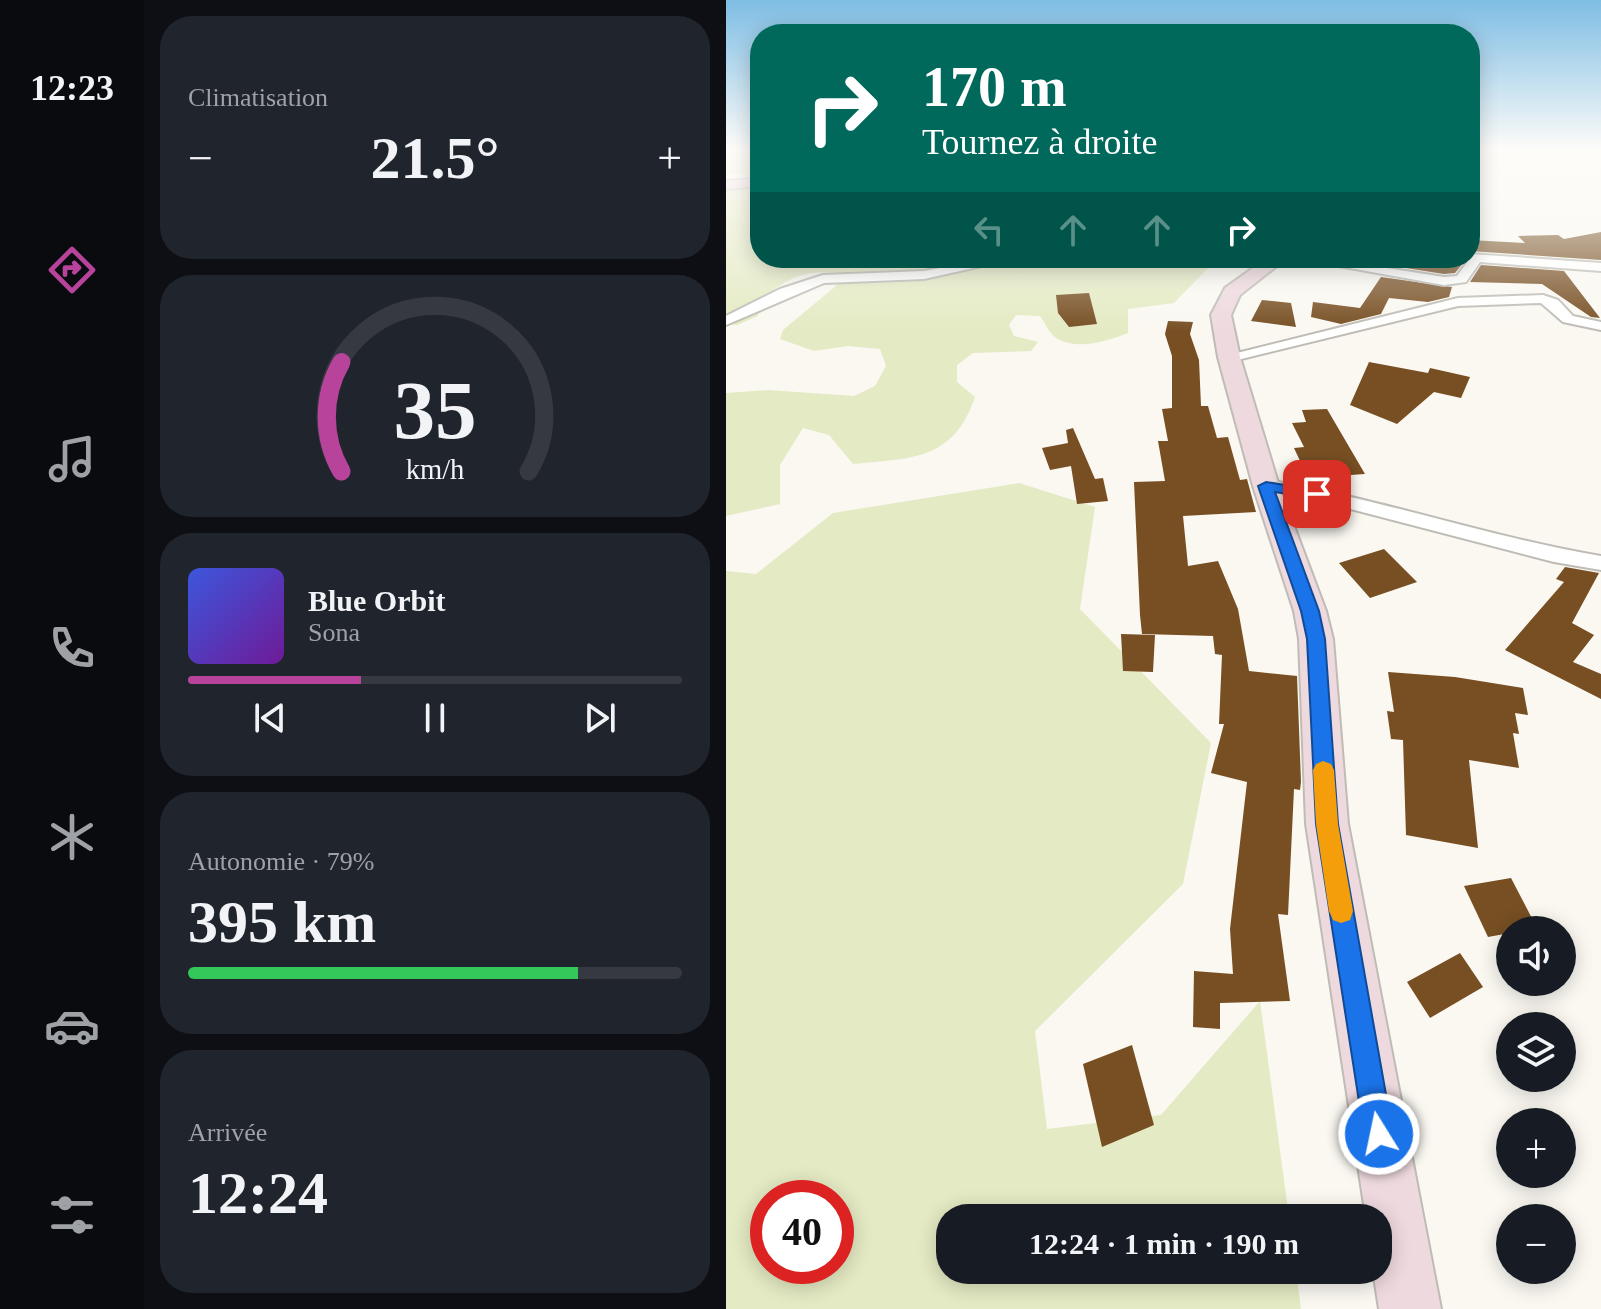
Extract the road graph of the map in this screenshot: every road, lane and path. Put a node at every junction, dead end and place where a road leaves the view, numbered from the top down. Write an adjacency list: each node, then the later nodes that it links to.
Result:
1 (1480, 259): 2 (street)
2 (1601, 267)
3 (960, 268): 7 (street)
4 (1264, 268): 9 (street)
5 (1363, 268): 6 (street)
6 (1467, 268)
7 (726, 321)
8 (1601, 326): 9 (street)
9 (1229, 357): 10 (street)
10 (1266, 486): 11 (street); 12 (street)
11 (1601, 563)
12 (1410, 1309)

